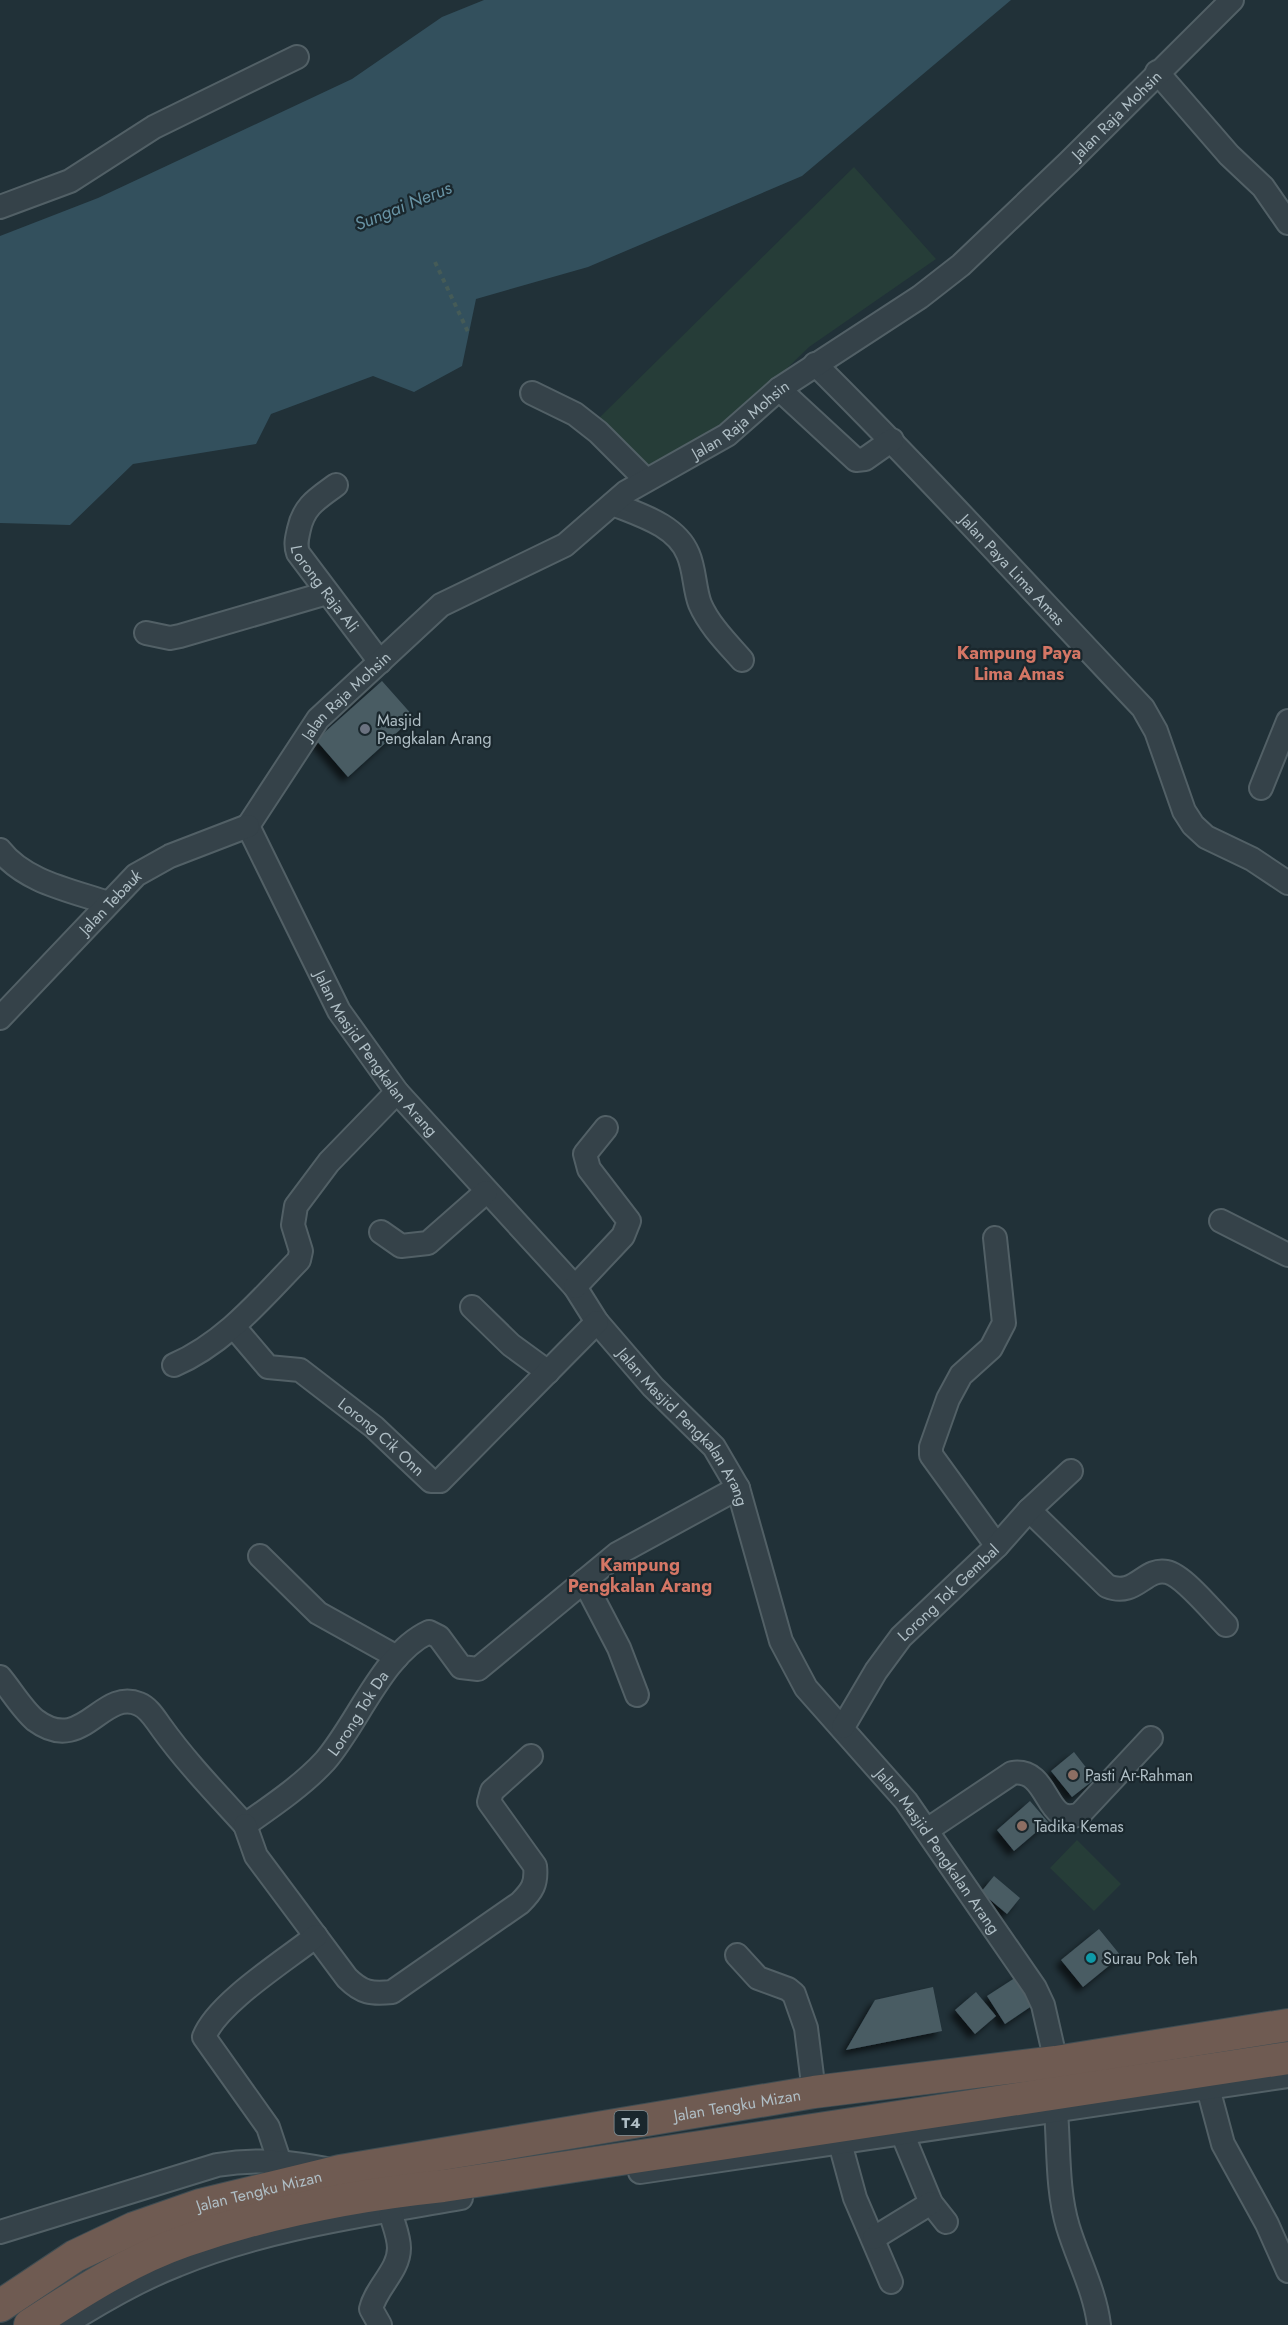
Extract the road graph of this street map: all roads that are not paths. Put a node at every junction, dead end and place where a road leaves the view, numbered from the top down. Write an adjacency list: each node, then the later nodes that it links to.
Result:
1 (1232, 0): 3 (street, Jalan Raja Mohsin)
2 (297, 57): 4 (street)
3 (1157, 72): 5 (street); 6 (street, Jalan Raja Mohsin)
4 (0, 207)
5 (1288, 223)
6 (815, 364): 7 (street, Jalan Raja Mohsin); 9 (street, Jalan Paya Lima Amas)
7 (779, 389): 9 (street); 10 (street, Jalan Raja Mohsin)
8 (532, 393): 10 (street)
9 (892, 441): 21 (street, Jalan Paya Lima Amas)
10 (645, 479): 12 (street, Jalan Raja Mohsin)
11 (336, 485): 13 (street, Lorong Raja Ali)
12 (613, 504): 15 (street); 16 (street, Jalan Raja Mohsin)
13 (327, 593): 14 (street); 16 (street, Lorong Raja Ali)
14 (146, 633)
15 (741, 660)
16 (380, 662): 19 (street, Jalan Raja Mohsin)
17 (1288, 722): 18 (street)
18 (1261, 788)
19 (248, 826): 22 (street, Jalan Tebauk); 24 (street, Jalan Masjid Pengkalan Arang)
20 (0, 850): 22 (street)
21 (1288, 883)
22 (108, 903): 23 (street, Jalan Tebauk)
23 (0, 1018)
24 (398, 1092): 26 (street, Jalan Masjid Pengkalan Arang); 34 (street)
25 (606, 1128): 31 (street)
26 (486, 1192): 28 (street); 31 (street, Jalan Masjid Pengkalan Arang)
27 (1221, 1221): 30 (street)
28 (381, 1232)
29 (995, 1238): 40 (street)
30 (1288, 1255)
31 (575, 1287): 33 (street, Jalan Masjid Pengkalan Arang)
32 (472, 1307): 36 (street)
33 (597, 1322): 36 (street, Lorong Cik Onn); 38 (street, Jalan Masjid Pengkalan Arang)
34 (234, 1327): 35 (street); 36 (street, Lorong Cik Onn)
35 (174, 1365)
36 (548, 1372)
37 (1071, 1471): 39 (street, Lorong Tok Gembal)
38 (738, 1488): 42 (street, Lorong Tok Da); 47 (street, Jalan Masjid Pengkalan Arang)
39 (1029, 1510): 40 (street, Lorong Tok Gembal); 43 (street)
40 (997, 1546): 47 (street, Lorong Tok Gembal)
41 (260, 1556): 44 (street)
42 (584, 1581): 44 (street, Lorong Tok Da); 46 (street)
43 (1226, 1625)
44 (397, 1657): 50 (street, Lorong Tok Da)
45 (0, 1677): 50 (street)
46 (638, 1695)
47 (843, 1727): 51 (street, Jalan Masjid Pengkalan Arang)
48 (1151, 1738): 51 (street)
49 (531, 1756): 52 (street)
50 (245, 1825): 52 (street)
51 (927, 1830): 56 (street, Jalan Masjid Pengkalan Arang)
52 (316, 1936): 63 (street)
53 (737, 1955): 59 (street)
54 (1288, 2025): 56 (highway, Jalan Tengku Mizan / T4)
55 (1288, 2058): 72 (highway, Jalan Tengku Mizan / T4)
56 (1056, 2062): 59 (highway, Jalan Tengku Mizan / T4)
57 (1288, 2076): 58 (street)
58 (1208, 2088): 60 (street); 69 (street)
59 (814, 2092): 63 (highway, Jalan Tengku Mizan / T4)
60 (1056, 2111): 61 (street); 75 (street)
61 (902, 2133): 62 (street); 64 (street)
62 (840, 2143): 65 (street); 68 (street)
63 (283, 2172): 67 (street); 71 (highway, Jalan Tengku Mizan / T4)
64 (931, 2203): 66 (street); 68 (street)
65 (390, 2211): 73 (street); 74 (street)
66 (946, 2222)
67 (0, 2232)
68 (874, 2238): 70 (street)
69 (1288, 2271)
70 (891, 2282)
71 (0, 2306)
72 (30, 2325)
73 (64, 2325)
74 (380, 2325)
75 (1099, 2325)

